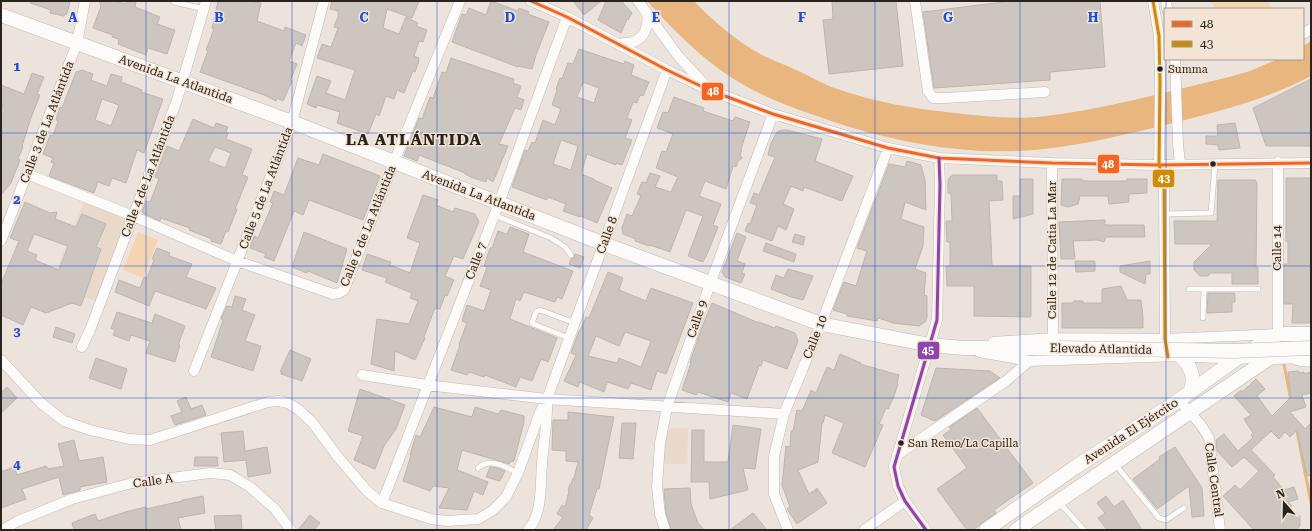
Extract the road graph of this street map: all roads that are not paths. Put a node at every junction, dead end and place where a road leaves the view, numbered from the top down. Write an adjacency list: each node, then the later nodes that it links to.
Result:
1 (85, 1): 14 (street, Calle 3 de La Atlántida)
2 (324, 1): 24 (street, Calle 5 de La Atlántida)
3 (460, 1): 27 (street, Calle 6 de La Atlántida)
4 (531, 1): 12 (street)
5 (638, 1): 10 (street)
6 (915, 1): 22 (street)
7 (1153, 1): 13 (street)
8 (174, 2): 9 (lane)
9 (205, 5): 20 (street, Calle 4 de La Atlántida)
10 (647, 13): 15 (street); 21 (street)
11 (1, 15): 14 (street, Avenida La Atlantida)
12 (567, 17): 15 (street); 35 (street, Calle 7)
13 (1162, 39): 18 (street)
14 (77, 43): 20 (street, Avenida La Atlantida); 34 (street, Calle 3 de La Atlántida)
15 (618, 44): 17 (street)
16 (1175, 60): 19 (street)
17 (667, 70): 21 (street); 39 (street, Calle 8)
18 (1160, 77): 19 (street); 33 (street)
19 (1176, 78): 31 (street)
20 (183, 82): 24 (street, Avenida La Atlantida); 37 (street, Calle 4 de La Atlántida)
21 (708, 90): 23 (street)
22 (1045, 92)
23 (773, 114): 25 (street); 42 (street, Calle 9)
24 (292, 122): 27 (street, Avenida La Atlantida); 41 (street, Calle 5 de La Atlántida)
25 (888, 148): 26 (street); 48 (street, Calle 10)
26 (939, 158): 29 (street); 54 (street)
27 (394, 162): 35 (street, Avenida La Atlantida); 41 (street, Calle 6 de La Atlántida)
28 (1278, 162): 30 (street); 32 (street); 49 (street, Calle 14)
29 (1052, 163): 33 (street); 53 (street, Calle 12 de Catia La Mar)
30 (1311, 163)
31 (1180, 164): 32 (street); 33 (street)
32 (1215, 164): 36 (lane)
33 (1159, 165): 36 (street)
34 (27, 174): 37 (street); 38 (street, Calle 3 de La Atlántida)
35 (497, 209): 39 (street, Avenida La Atlantida); 40 (lane); 68 (street, Calle 7)
36 (1164, 214): 52 (street)
37 (133, 216): 41 (street); 55 (street, Calle 4 de La Atlántida)
38 (1, 241)
39 (604, 244): 42 (street, Avenida La Atlantida); 47 (street, Calle 8)
40 (570, 255)
41 (237, 261): 66 (street, Calle 5 de La Atlántida)
42 (710, 284): 48 (street, Avenida La Atlantida); 71 (street, Calle 9)
43 (1189, 289): 44 (lane)
44 (1204, 289): 45 (lane); 46 (lane)
45 (1258, 289)
46 (1203, 318)
47 (575, 323): 51 (street, Calle 8); 51 (lane)
48 (820, 324): 54 (street, Avenida La Atlantida); 73 (street, Calle 10)
49 (1278, 334): 50 (street); 52 (street); 60 (street, Calle 14); 62 (street, Avenida El Ejército)
50 (1311, 334)
51 (569, 338): 70 (street, Calle 8)
52 (1165, 339): 53 (street); 59 (street)
53 (1056, 343): 56 (street, Elevado Atlantida); 57 (street, Elevado Atlantida, bridge)
54 (930, 346): 56 (street, Avenida La Atlantida); 74 (street)
55 (82, 347)
56 (964, 348): 64 (street)
57 (1311, 348)
58 (1311, 356): 61 (street)
59 (1174, 357): 62 (street); 64 (street); 69 (street)
60 (1271, 357): 61 (street); 62 (street); 72 (street, Avenida El Ejército)
61 (1289, 357): 65 (lane)
62 (1236, 359): 69 (street, Avenida El Ejército)
63 (1, 360): 80 (street)
64 (1029, 361): 74 (street)
65 (1311, 364)
66 (194, 371)
67 (362, 375): 68 (street)
68 (427, 385): 70 (street); 80 (street, Calle 7)
69 (1185, 396): 72 (street, Calle Central); 82 (street, Avenida El Ejército)
70 (547, 399): 71 (street); 77 (street); 85 (street)
71 (666, 407): 73 (street); 86 (street, Calle 9)
72 (1190, 412): 75 (street, Avenida El Ejército); 94 (street, Calle Central)
73 (784, 414): 87 (street, Calle 10)
74 (897, 455): 78 (street)
75 (1115, 463): 79 (street, Avenida El Ejército); 81 (lane)
76 (478, 468): 77 (lane)
77 (518, 473): 80 (street)
78 (905, 501): 88 (street); 89 (street)
79 (1059, 501): 92 (street, Avenida El Ejército); 93 (lane)
80 (382, 503)
81 (1184, 508)
82 (1003, 518): 90 (street, Avenida El Ejército); 91 (street)
83 (2, 530): 84 (street, Calle A)
84 (290, 530)
85 (528, 530)
86 (665, 530)
87 (788, 530)
88 (864, 530)
89 (926, 530)
90 (986, 530)
91 (1013, 530)
92 (1016, 530)
93 (1084, 530)
94 (1220, 530)

